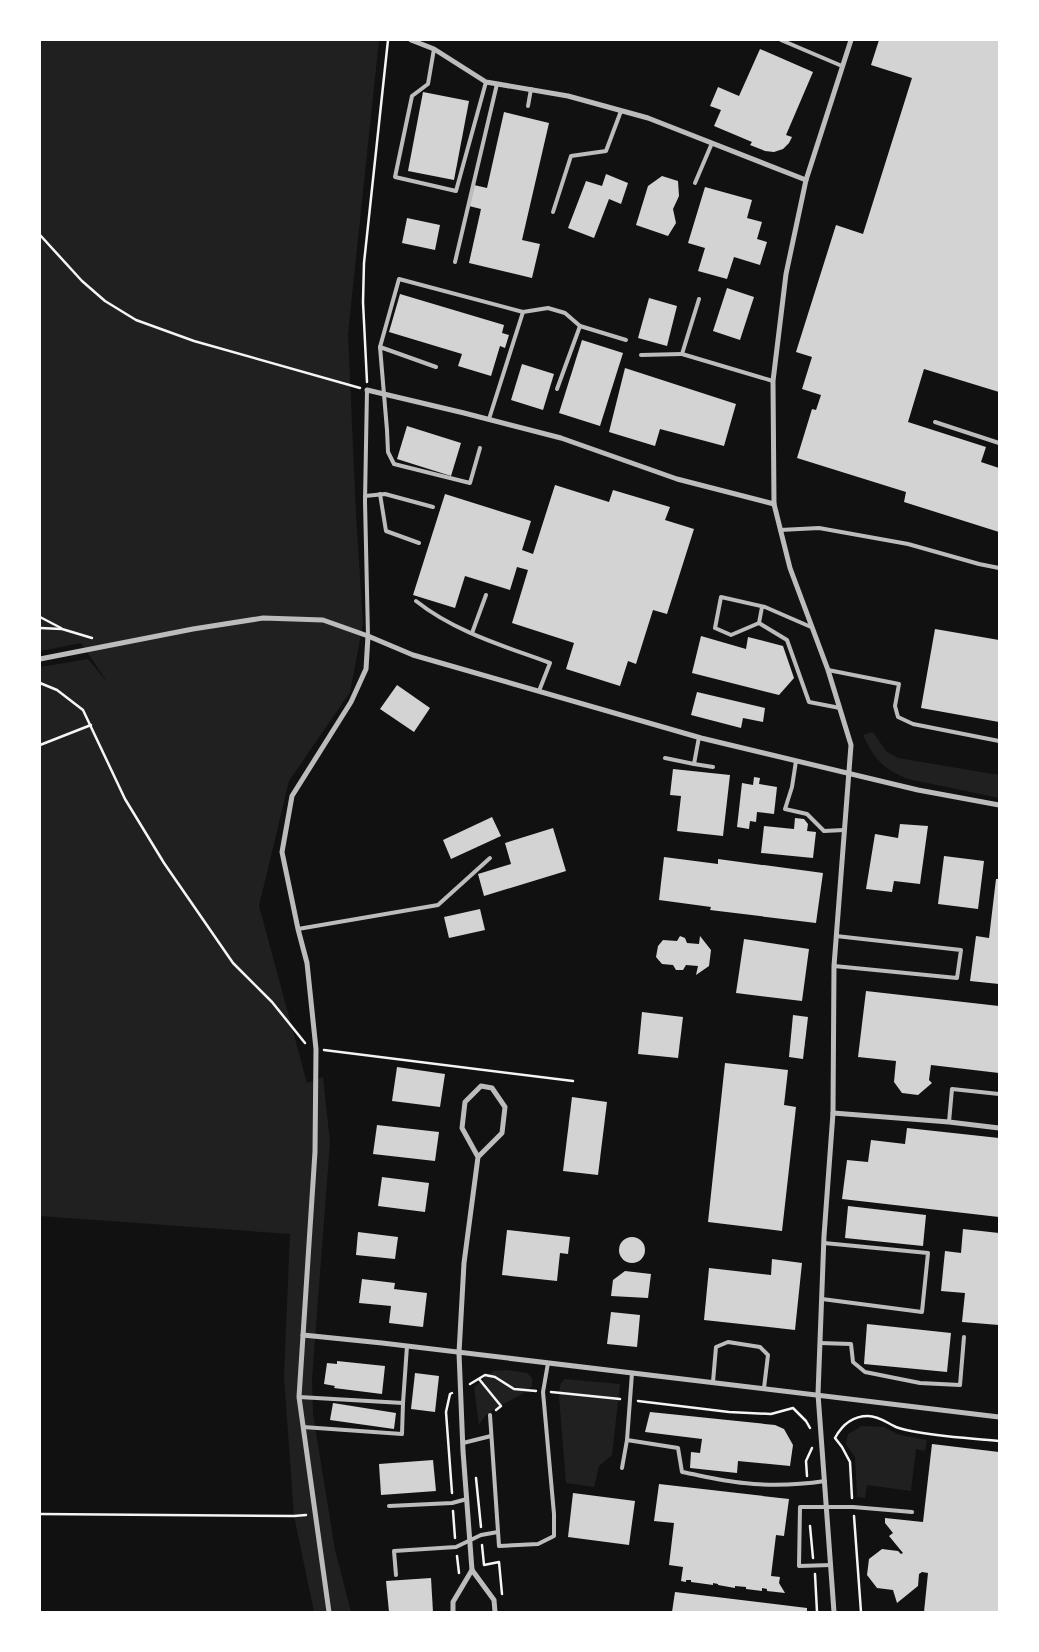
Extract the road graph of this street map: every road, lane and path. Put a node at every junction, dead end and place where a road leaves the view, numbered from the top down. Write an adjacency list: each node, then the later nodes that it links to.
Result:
1 (388, 40): 28 (path)
2 (412, 40): 5 (street)
3 (781, 40): 6 (lane)
4 (851, 40): 6 (street)
5 (434, 49): 7 (street); 7 (lane)
6 (842, 66): 13 (street)
7 (486, 82): 8 (street)
8 (496, 84): 9 (street); 17 (lane)
9 (531, 90): 10 (lane); 11 (street)
10 (528, 106)
11 (621, 111): 12 (street); 15 (lane)
12 (712, 143): 13 (street); 14 (lane)
13 (806, 180): 26 (street)
14 (695, 183)
15 (553, 212)
16 (40, 235): 28 (path)
17 (455, 262)
18 (699, 299): 23 (lane)
19 (523, 312): 20 (lane); 22 (lane); 30 (lane)
20 (580, 326): 21 (lane); 27 (lane)
21 (626, 340)
22 (380, 347): 25 (lane); 29 (lane)
23 (682, 354): 24 (lane); 26 (lane)
24 (641, 355)
25 (436, 367)
26 (773, 381): 36 (street)
27 (557, 389)
28 (367, 390): 29 (street); 35 (lane)
29 (384, 394): 30 (street); 33 (lane)
30 (489, 419): 36 (street)
31 (935, 422): 32 (lane)
32 (999, 443)
33 (480, 448)
34 (380, 494): 35 (lane); 37 (lane); 39 (lane)
35 (365, 496): 50 (lane)
36 (774, 504): 38 (street)
37 (433, 507)
38 (780, 530): 40 (lane); 46 (street)
39 (419, 543)
40 (999, 568)
41 (486, 595): 49 (lane)
42 (416, 601): 49 (lane)
43 (762, 607): 45 (lane); 45 (lane); 46 (lane)
44 (40, 617): 48 (path)
45 (759, 623): 56 (lane)
46 (811, 627): 53 (street)
47 (40, 628): 48 (path)
48 (62, 629): 51 (path)
49 (472, 633): 55 (lane)
50 (368, 636): 51 (street); 55 (street); 69 (street)
51 (98, 648): 52 (street)
52 (40, 659)
53 (828, 670): 56 (street); 59 (lane)
54 (40, 683): 57 (path)
55 (539, 692): 58 (street)
56 (841, 708): 65 (street)
57 (91, 725): 60 (path); 72 (path)
58 (699, 737): 62 (street); 63 (lane)
59 (999, 741)
60 (40, 745)
61 (665, 758): 63 (lane)
62 (796, 760): 65 (street); 67 (lane)
63 (694, 764): 64 (lane)
64 (712, 767)
65 (849, 773): 66 (street); 67 (street)
66 (999, 805)
67 (844, 830): 70 (street)
68 (490, 858): 69 (lane)
69 (298, 929): 72 (street)
70 (836, 936): 71 (street); 71 (lane)
71 (834, 966): 75 (street)
72 (316, 1049): 73 (path); 81 (street)
73 (573, 1082)
74 (999, 1094): 76 (lane)
75 (833, 1113): 76 (street); 79 (street)
76 (949, 1122): 77 (street)
77 (999, 1128)
78 (478, 1157): 78 (street); 85 (street)
79 (824, 1243): 80 (street); 80 (lane)
80 (822, 1299): 83 (street)
81 (303, 1335): 84 (street); 94 (street)
82 (964, 1337): 83 (lane)
83 (820, 1343): 93 (street)
84 (407, 1346): 85 (street); 95 (lane)
85 (459, 1353): 86 (street); 102 (street)
86 (548, 1363): 87 (street); 113 (lane)
87 (632, 1373): 89 (street); 100 (lane)
88 (479, 1379): 96 (path)
89 (713, 1382): 91 (street); 91 (lane)
90 (470, 1384): 92 (path)
91 (764, 1388): 93 (street)
92 (470, 1391)
93 (818, 1394): 97 (street); 105 (street)
94 (299, 1397): 95 (lane); 98 (street)
95 (403, 1403): 98 (lane)
96 (490, 1415): 99 (lane)
97 (999, 1417)
98 (302, 1427): 111 (street)
99 (491, 1436): 102 (lane); 113 (lane)
100 (627, 1440): 103 (lane); 105 (lane)
101 (999, 1441): 109 (path)
102 (462, 1443): 106 (street)
103 (622, 1468)
104 (476, 1477): 114 (path)
105 (825, 1481): 108 (street)
106 (467, 1499): 107 (lane); 115 (street)
107 (389, 1506)
108 (826, 1506): 109 (lane); 116 (street); 116 (lane)
109 (853, 1507): 110 (lane); 124 (path)
110 (912, 1512)
111 (315, 1513): 112 (path); 120 (street)
112 (40, 1514)
113 (498, 1532): 114 (lane)
114 (482, 1535): 115 (lane); 119 (path)
115 (470, 1540): 117 (street); 118 (lane)
116 (831, 1565): 123 (street)
117 (472, 1570): 121 (street); 122 (street)
118 (396, 1575)
119 (502, 1595)
120 (329, 1612)
121 (454, 1612)
122 (495, 1612)
123 (834, 1612)
124 (861, 1612)

